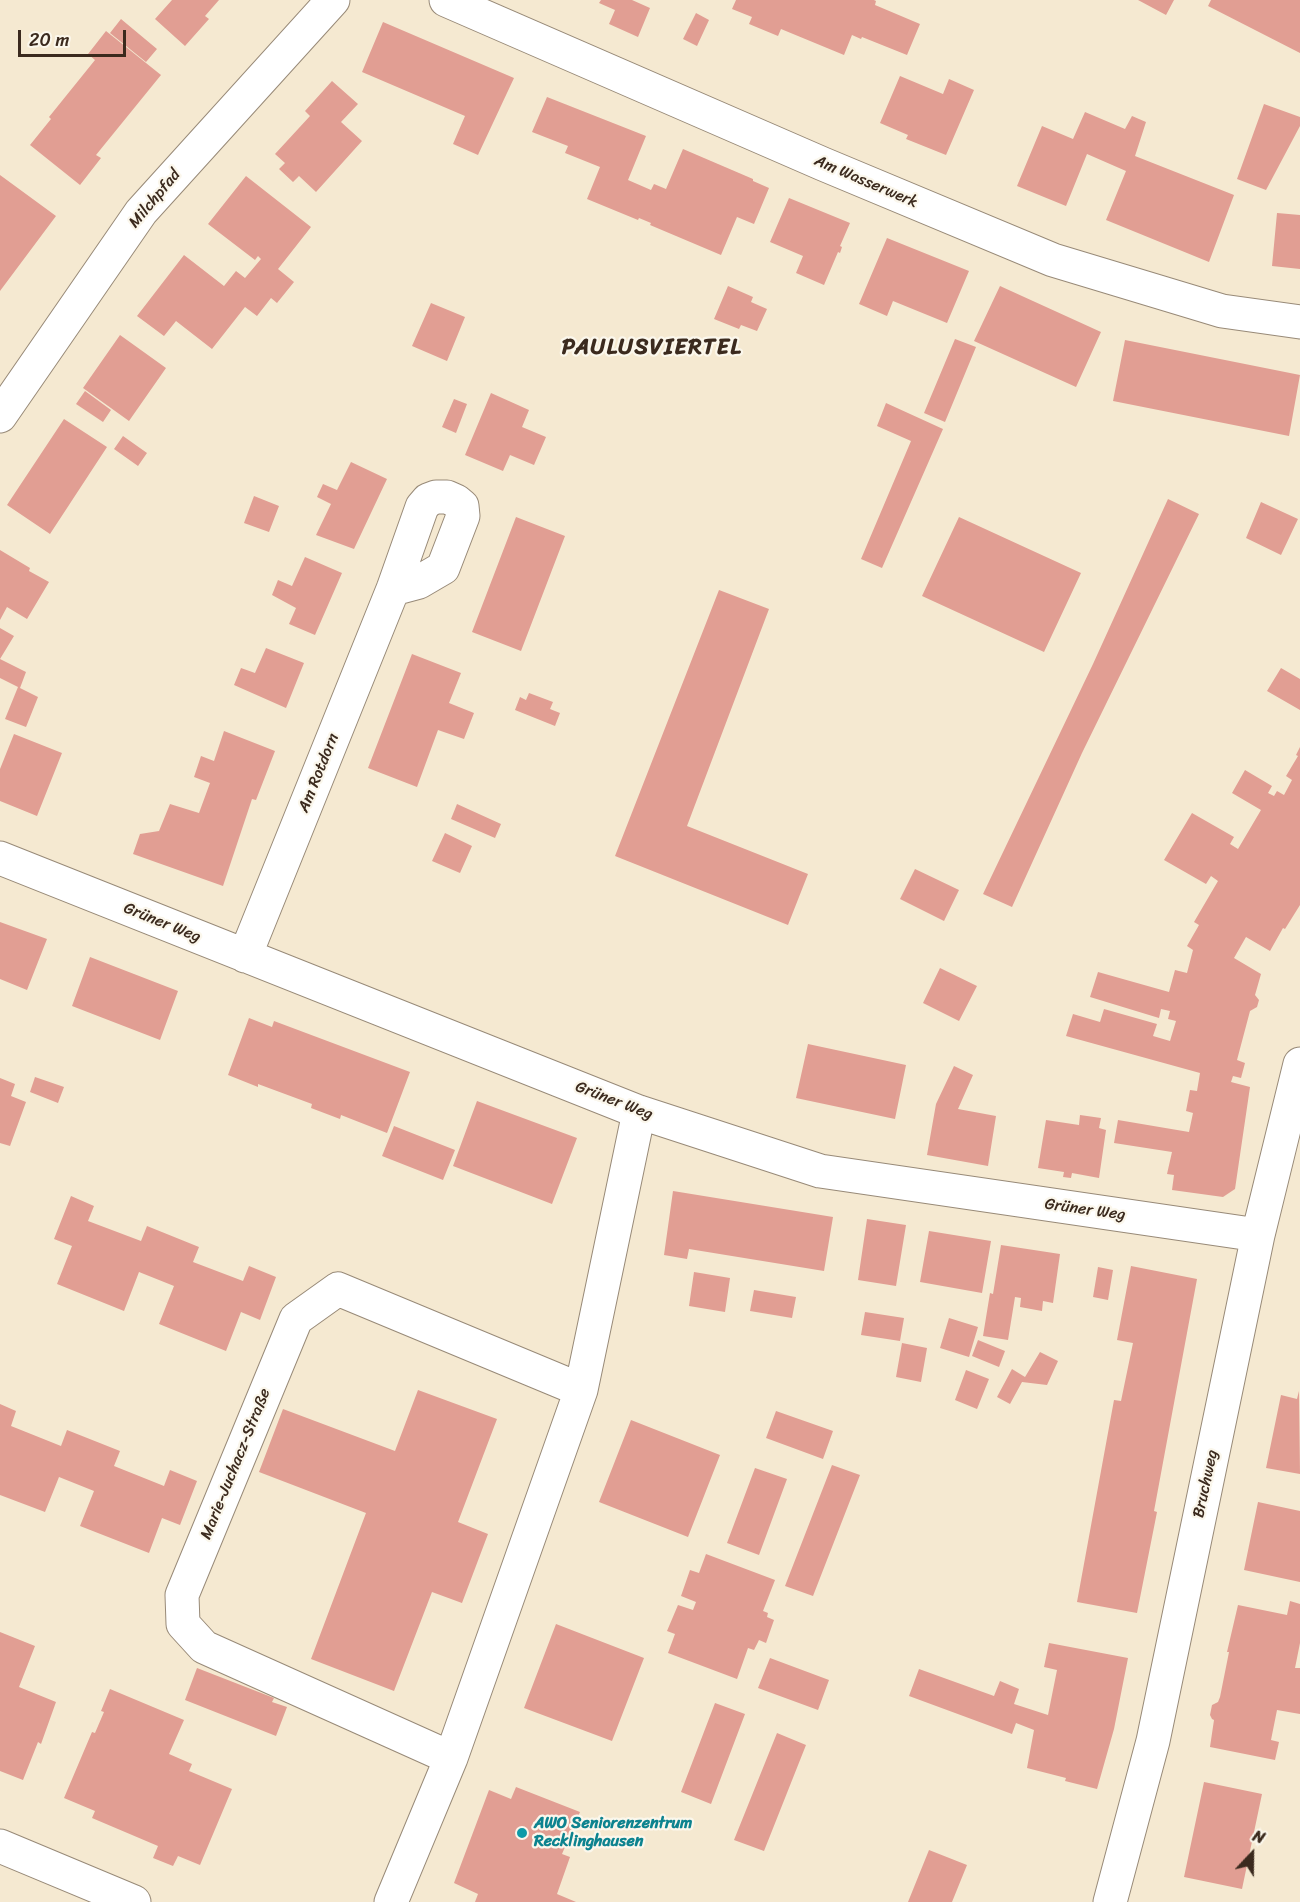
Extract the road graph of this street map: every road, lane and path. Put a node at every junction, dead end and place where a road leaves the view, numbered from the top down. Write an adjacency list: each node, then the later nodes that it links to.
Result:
1 (333, 0): 4 (street, Milchpfad)
2 (446, 0): 3 (street, Am Wasserwerk)
3 (1300, 322)
4 (0, 416)
5 (393, 589): 7 (street, Am Rotdorn)
6 (0, 858): 7 (street, Grüner Weg)
7 (245, 956): 9 (street, Grüner Weg)
8 (1300, 1064): 10 (street, Bruchweg)
9 (639, 1112): 10 (street, Grüner Weg); 11 (street)
10 (1258, 1235): 16 (street, Bruchweg)
11 (581, 1390): 12 (street); 12 (street, Marie-Juchacz-Straße)
12 (451, 1758): 15 (street)
13 (0, 1846): 14 (street)
14 (134, 1902)
15 (391, 1902)
16 (1110, 1902)

